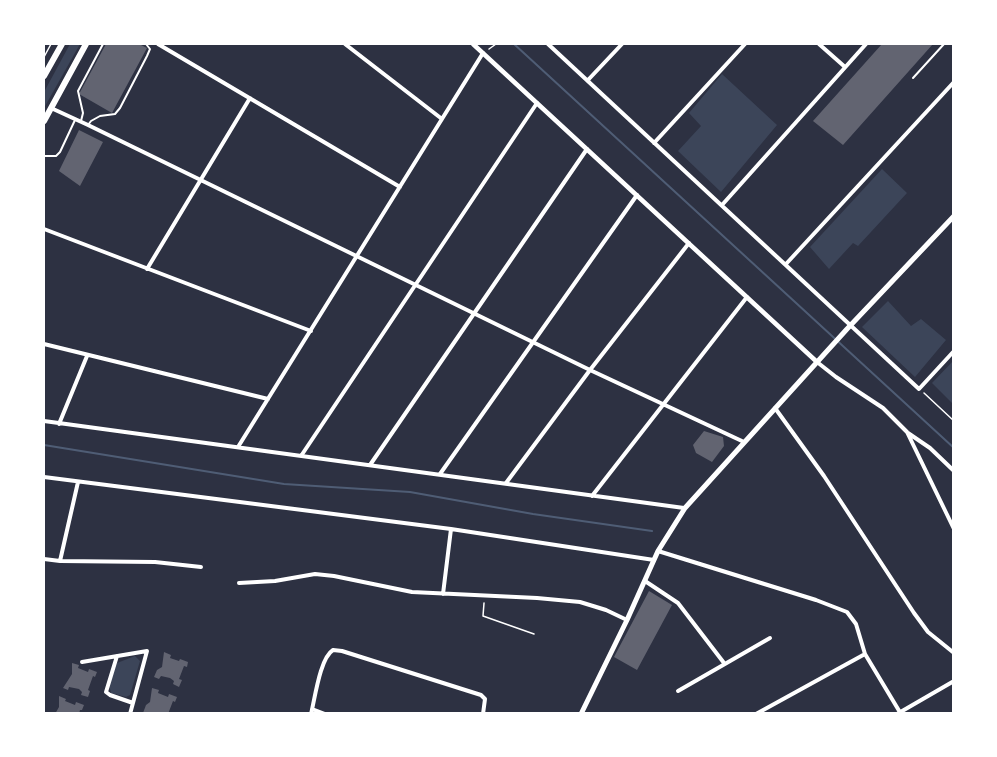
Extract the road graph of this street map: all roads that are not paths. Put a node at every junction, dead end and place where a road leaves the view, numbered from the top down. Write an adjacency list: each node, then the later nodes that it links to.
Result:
1 (62, 44): 16 (main road)
2 (86, 44): 22 (main road)
3 (103, 44): 26 (lane)
4 (146, 44): 27 (lane)
5 (158, 44): 20 (street)
6 (345, 44): 24 (street)
7 (473, 44): 14 (street)
8 (548, 44): 18 (street)
9 (622, 44): 18 (street)
10 (745, 44): 28 (street)
11 (819, 44): 15 (street)
12 (867, 44): 15 (street)
13 (944, 44): 17 (lane)
14 (483, 53): 21 (street); 24 (street)
15 (845, 68): 34 (street)
16 (44, 76)
17 (913, 78)
18 (588, 81): 28 (street)
19 (954, 82): 39 (street)
20 (250, 98): 31 (street); 32 (street)
21 (537, 103): 29 (street); 41 (street)
22 (50, 108): 23 (street); 25 (main road)
23 (75, 119): 26 (street); 30 (lane)
24 (442, 119): 32 (street)
25 (44, 121)
26 (81, 121): 27 (street)
27 (88, 125): 31 (street)
28 (654, 143): 34 (street)
29 (587, 149): 33 (street); 43 (street)
30 (44, 156)
31 (200, 181): 38 (street); 40 (street)
32 (400, 188): 38 (street)
33 (637, 195): 37 (street); 46 (street)
34 (722, 205): 39 (street)
35 (954, 216): 44 (main road)
36 (44, 229): 40 (street)
37 (689, 243): 42 (street); 51 (street)
38 (357, 257): 41 (street); 45 (street)
39 (786, 264): 44 (street)
40 (147, 269): 45 (street)
41 (415, 285): 43 (street); 60 (street)
42 (747, 297): 50 (street); 53 (street)
43 (474, 314): 46 (street); 61 (street)
44 (849, 326): 48 (street); 50 (main road)
45 (311, 331): 52 (street)
46 (533, 342): 51 (street); 63 (street)
47 (44, 344): 49 (street)
48 (954, 351)
49 (87, 356): 52 (street); 56 (street)
50 (818, 362): 54 (main road); 57 (street)
51 (590, 370): 53 (street); 66 (street)
52 (268, 399): 59 (street)
53 (663, 405): 58 (street); 67 (street)
54 (775, 408): 58 (main road); 81 (street)
55 (44, 421): 56 (street)
56 (59, 424): 59 (street)
57 (907, 432): 62 (street); 70 (street)
58 (744, 442): 68 (main road)
59 (238, 448): 60 (street)
60 (301, 456): 61 (street)
61 (370, 465): 63 (street)
62 (954, 471)
63 (440, 474): 66 (street)
64 (44, 477): 65 (street)
65 (78, 482): 69 (street); 74 (street)
66 (506, 484): 67 (street)
67 (592, 496): 68 (street)
68 (685, 508): 71 (main road)
69 (451, 529): 73 (street); 78 (street)
70 (954, 529)
71 (658, 551): 73 (main road); 82 (street)
72 (44, 560): 74 (street)
73 (654, 560): 76 (main road)
74 (60, 561): 75 (street)
75 (201, 567)
76 (645, 581): 79 (main road); 85 (street)
77 (239, 583): 78 (street)
78 (443, 594): 79 (street)
79 (627, 621): 94 (main road)
80 (770, 638): 85 (street)
81 (954, 653)
82 (865, 654): 90 (street); 95 (street)
83 (117, 656): 84 (street); 88 (street); 88 (street)
84 (82, 662)
85 (724, 663): 87 (street)
86 (953, 684): 90 (street)
87 (678, 691)
88 (133, 703): 91 (street)
89 (312, 711): 92 (street); 93 (street)
90 (900, 713)
91 (130, 714)
92 (326, 714)
93 (483, 714)
94 (581, 714)
95 (756, 714)

